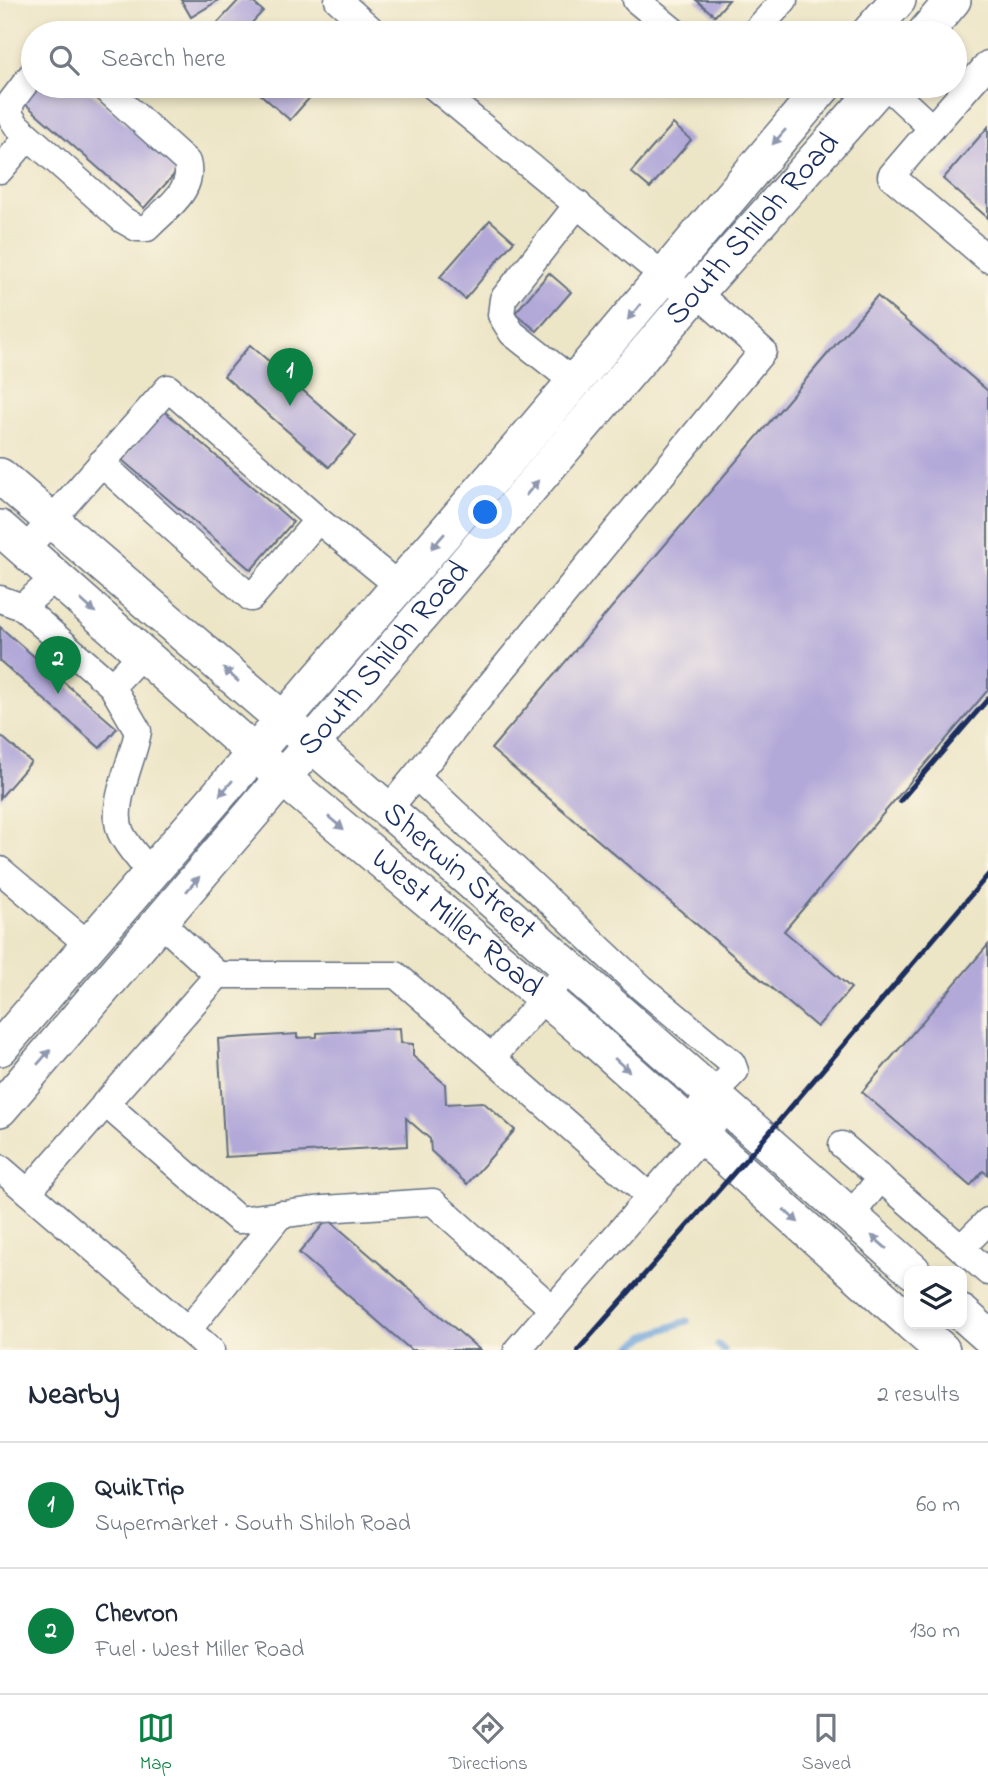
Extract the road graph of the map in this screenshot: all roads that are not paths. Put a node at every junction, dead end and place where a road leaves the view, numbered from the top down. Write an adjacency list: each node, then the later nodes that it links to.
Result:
1 (338, 0): 6 (street)
2 (636, 0): 7 (street)
3 (784, 0): 8 (street)
4 (898, 0): 9 (main road)
5 (953, 0): 10 (main road)
6 (362, 21)
7 (661, 21)
8 (765, 21)
9 (880, 21)
10 (935, 21)
11 (988, 64): 13 (street)
12 (21, 88): 21 (street)
13 (967, 88)
14 (116, 98): 21 (street)
15 (448, 98): 23 (street)
16 (814, 98): 25 (main road, South Shiloh Road, one-way to 25)
17 (869, 98): 26 (main road, South Shiloh Road)
18 (900, 98): 20 (street)
19 (958, 98): 20 (street)
20 (932, 128): 24 (street)
21 (28, 137): 22 (street)
22 (0, 170)
23 (578, 204): 25 (street); 27 (street)
24 (988, 260)
25 (664, 275): 26 (street); 27 (main road, South Shiloh Road, one-way to 27)
26 (694, 295): 39 (main road, South Shiloh Road, one-way to 26); 41 (street)
27 (575, 382): 34 (main road, South Shiloh Road, one-way to 34)
28 (101, 463): 30 (street); 31 (street); 31 (street)
29 (0, 476): 30 (main road)
30 (53, 519): 32 (street); 38 (main road, one-way to 30)
31 (318, 520): 34 (street)
32 (13, 539): 33 (main road, West Miller Road)
33 (56, 577): 35 (street); 36 (main road, West Miller Road, one-way to 36)
34 (399, 586): 38 (main road, South Shiloh Road)
35 (11, 603): 37 (street)
36 (142, 654): 37 (street); 40 (main road, West Miller Road)
37 (112, 686): 45 (street)
38 (282, 720): 39 (main road); 40 (main road, South Shiloh Road)
39 (311, 745): 42 (main road, South Shiloh Road); 43 (main road, Sherwin Street)
40 (256, 754): 42 (main road, West Miller Road); 45 (main road, South Shiloh Road, one-way to 45)
41 (416, 776): 43 (street); 51 (street)
42 (284, 779): 46 (main road, South Shiloh Road, one-way to 42); 50 (main road, West Miller Road, one-way to 50)
43 (387, 811): 48 (main road, Sherwin Street)
44 (0, 870): 47 (street)
45 (151, 874): 47 (main road, South Shiloh Road)
46 (160, 922): 49 (street); 57 (main road, South Shiloh Road, one-way to 46)
47 (89, 945): 53 (main road, South Shiloh Road)
48 (570, 968): 50 (street); 51 (main road, Sherwin Street)
49 (218, 975): 54 (street); 56 (street)
50 (545, 998): 52 (main road, West Miller Road); 54 (street)
51 (631, 1000): 52 (street); 55 (main road, Sherwin Street)
52 (594, 1040): 58 (main road, West Miller Road, one-way to 58)
53 (0, 1048)
54 (492, 1058): 63 (street)
55 (719, 1102): 58 (street); 65 (main road, Sherwin Street)
56 (106, 1103): 62 (street); 64 (street)
57 (0, 1108)
58 (694, 1129): 63 (street); 71 (main road, West Miller Road, one-way to 71)
59 (842, 1145): 61 (street)
60 (0, 1168): 62 (street)
61 (881, 1178): 65 (street); 67 (street)
62 (27, 1192): 74 (street)
63 (649, 1196): 70 (street)
64 (281, 1214): 70 (street); 74 (street)
65 (849, 1217): 68 (main road, one-way to 65)
66 (988, 1221): 67 (street)
67 (961, 1248): 69 (street)
68 (907, 1266)
69 (988, 1272)
70 (553, 1309): 77 (street)
71 (904, 1316)
72 (967, 1318): 75 (main road)
73 (919, 1329): 78 (main road, West Miller Road)
74 (188, 1330): 76 (street)
75 (988, 1336)
76 (211, 1350)
77 (517, 1350)
78 (942, 1350)

